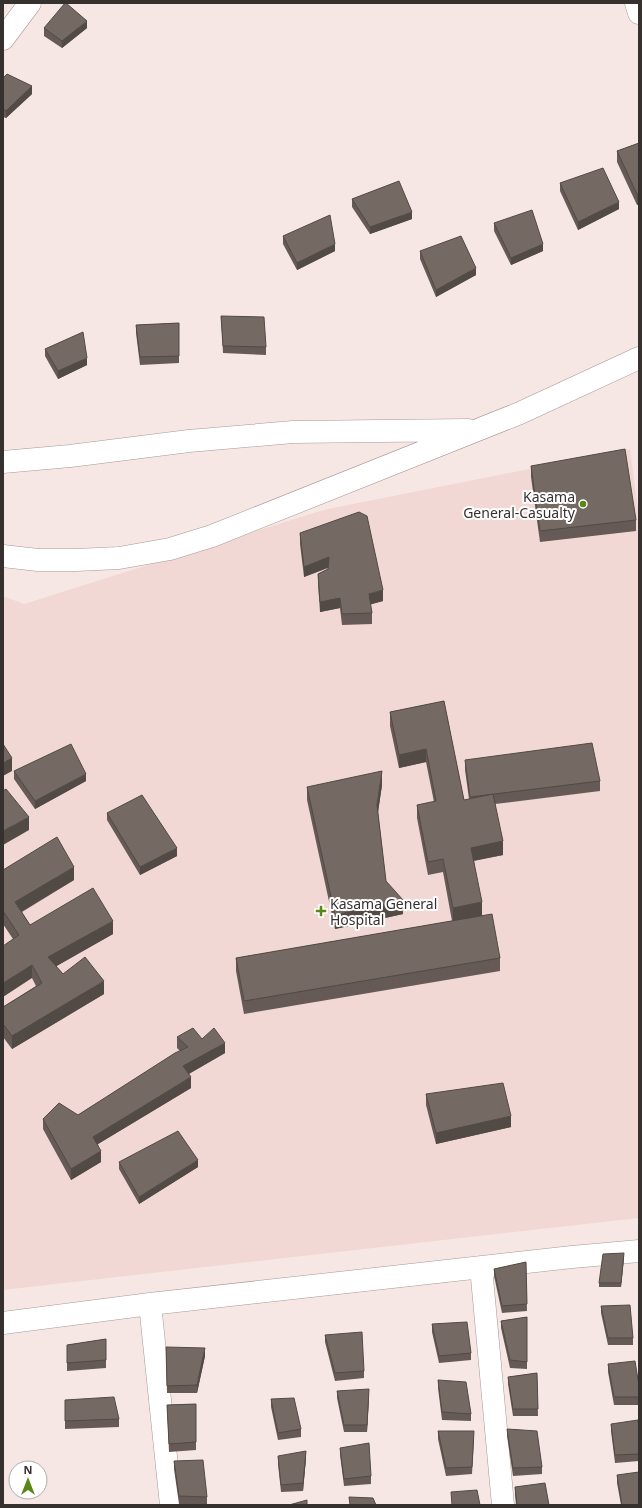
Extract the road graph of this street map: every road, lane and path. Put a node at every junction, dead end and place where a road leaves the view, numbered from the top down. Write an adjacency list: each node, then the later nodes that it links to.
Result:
1 (30, 3): 4 (street)
2 (636, 3): 3 (street)
3 (639, 13)
4 (3, 39)
5 (639, 358): 6 (street)
6 (480, 430): 7 (street); 8 (street)
7 (3, 462)
8 (3, 556)
9 (639, 1251): 10 (street)
10 (481, 1267): 11 (street); 14 (street)
11 (150, 1304): 12 (street); 13 (street)
12 (3, 1323)
13 (170, 1505)
14 (503, 1505)

